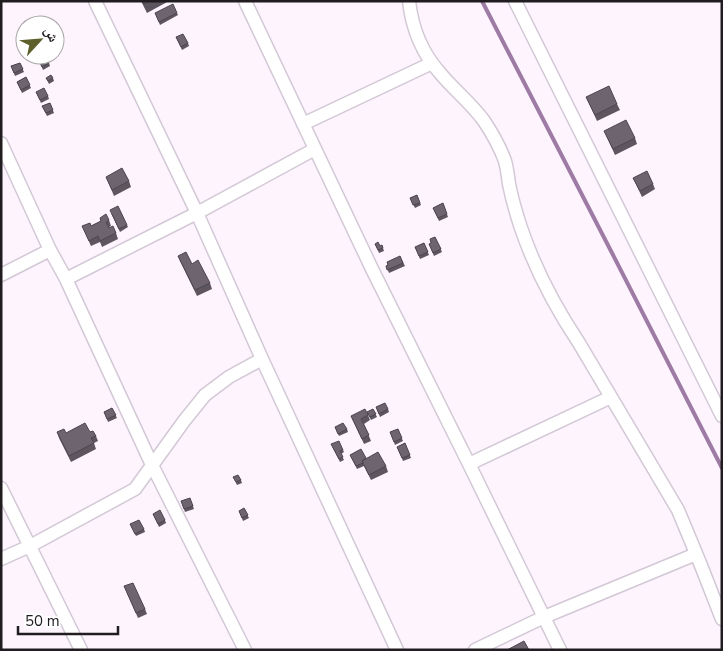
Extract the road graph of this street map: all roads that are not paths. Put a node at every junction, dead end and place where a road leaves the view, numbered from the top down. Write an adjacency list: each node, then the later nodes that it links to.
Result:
1 (95, 1): 9 (street)
2 (245, 1): 6 (street)
3 (409, 1): 5 (street)
4 (515, 1): 15 (street)
5 (432, 63): 6 (street); 14 (street)
6 (303, 124): 8 (street)
7 (1, 144): 10 (street)
8 (315, 149): 9 (street); 16 (street)
9 (197, 213): 12 (street); 13 (street)
10 (50, 250): 11 (street); 12 (street)
11 (1, 275)
12 (66, 279): 17 (street)
13 (262, 358): 17 (street); 26 (street)
14 (611, 397): 16 (street); 20 (street)
15 (722, 416)
16 (470, 464): 22 (street)
17 (152, 465): 19 (street); 25 (street)
18 (1, 488): 19 (street)
19 (30, 546): 21 (street); 24 (street)
20 (696, 554): 22 (street); 23 (street)
21 (1, 558)
22 (544, 617): 27 (street); 28 (street)
23 (722, 620)
24 (81, 650)
25 (245, 650)
26 (397, 650)
27 (474, 650)
28 (560, 650)

